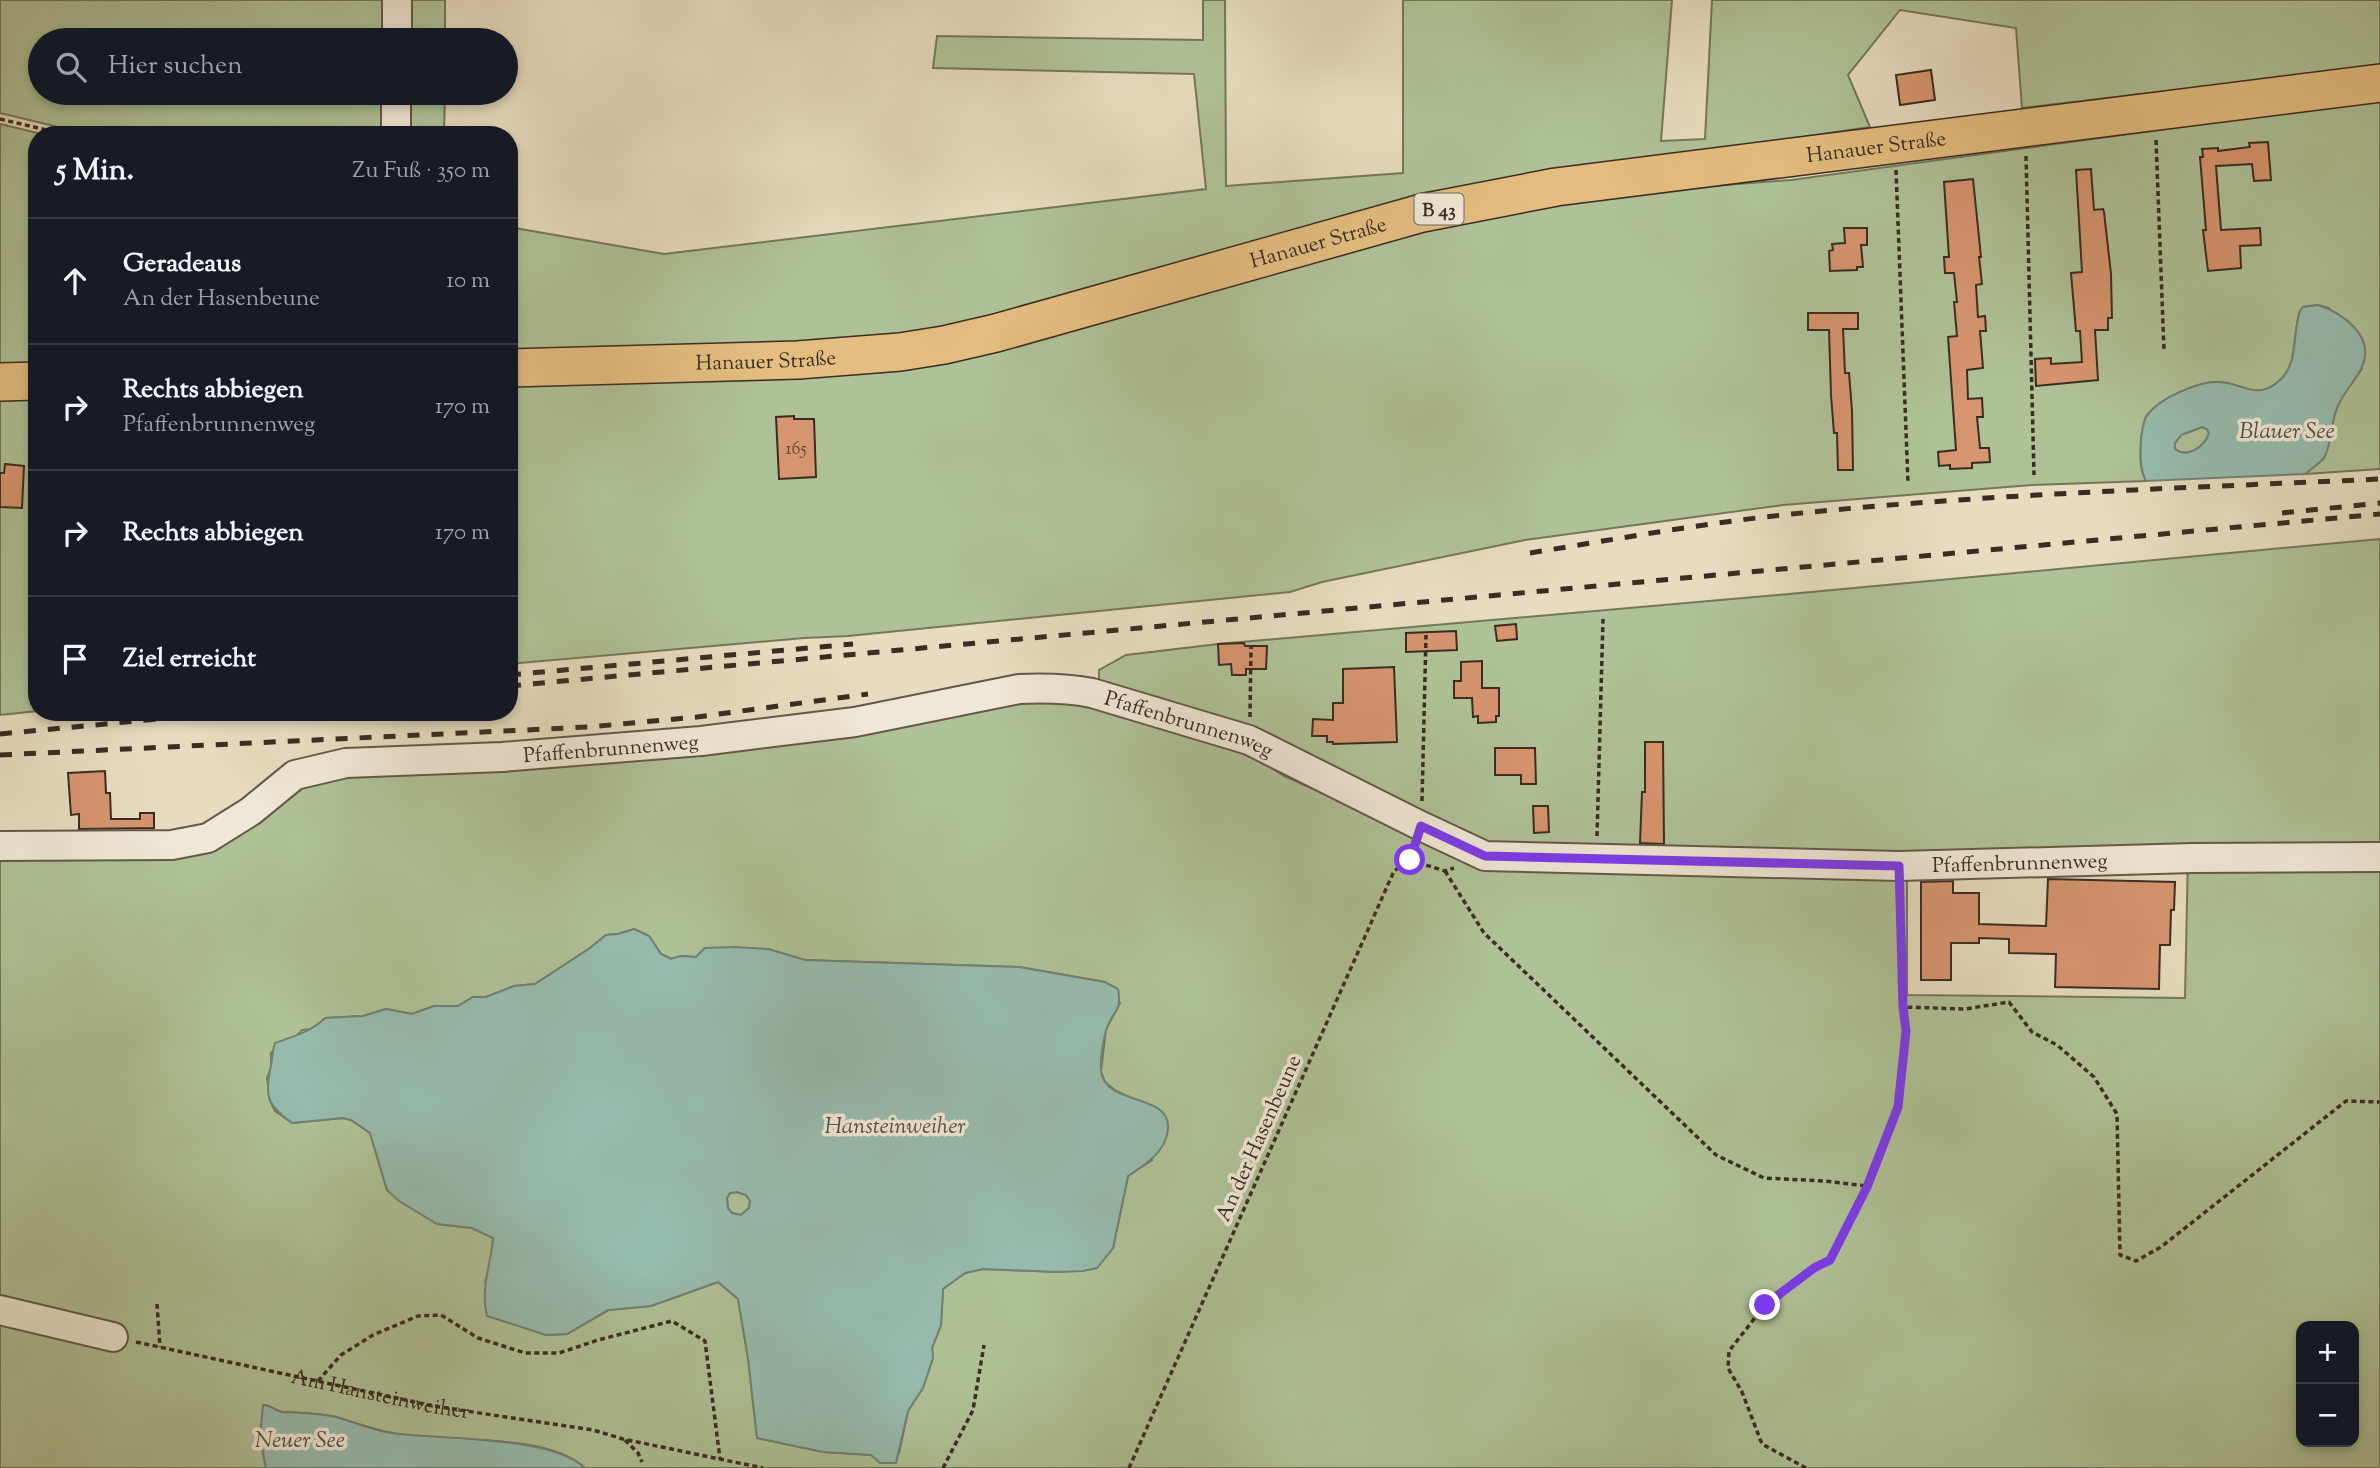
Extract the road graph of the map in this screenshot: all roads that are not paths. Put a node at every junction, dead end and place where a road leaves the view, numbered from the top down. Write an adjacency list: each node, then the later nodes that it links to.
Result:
1 (397, 0): 2 (lane)
2 (397, 28)
3 (2380, 83): 6 (main road, Hanauer Straße / B 43)
4 (396, 105): 5 (lane)
5 (396, 126)
6 (518, 368)
7 (28, 381): 8 (main road)
8 (0, 382)
9 (0, 846): 10 (lane, Pfaffenbrunnenweg)
10 (2380, 857)
11 (0, 1310): 12 (lane)
12 (113, 1337)

